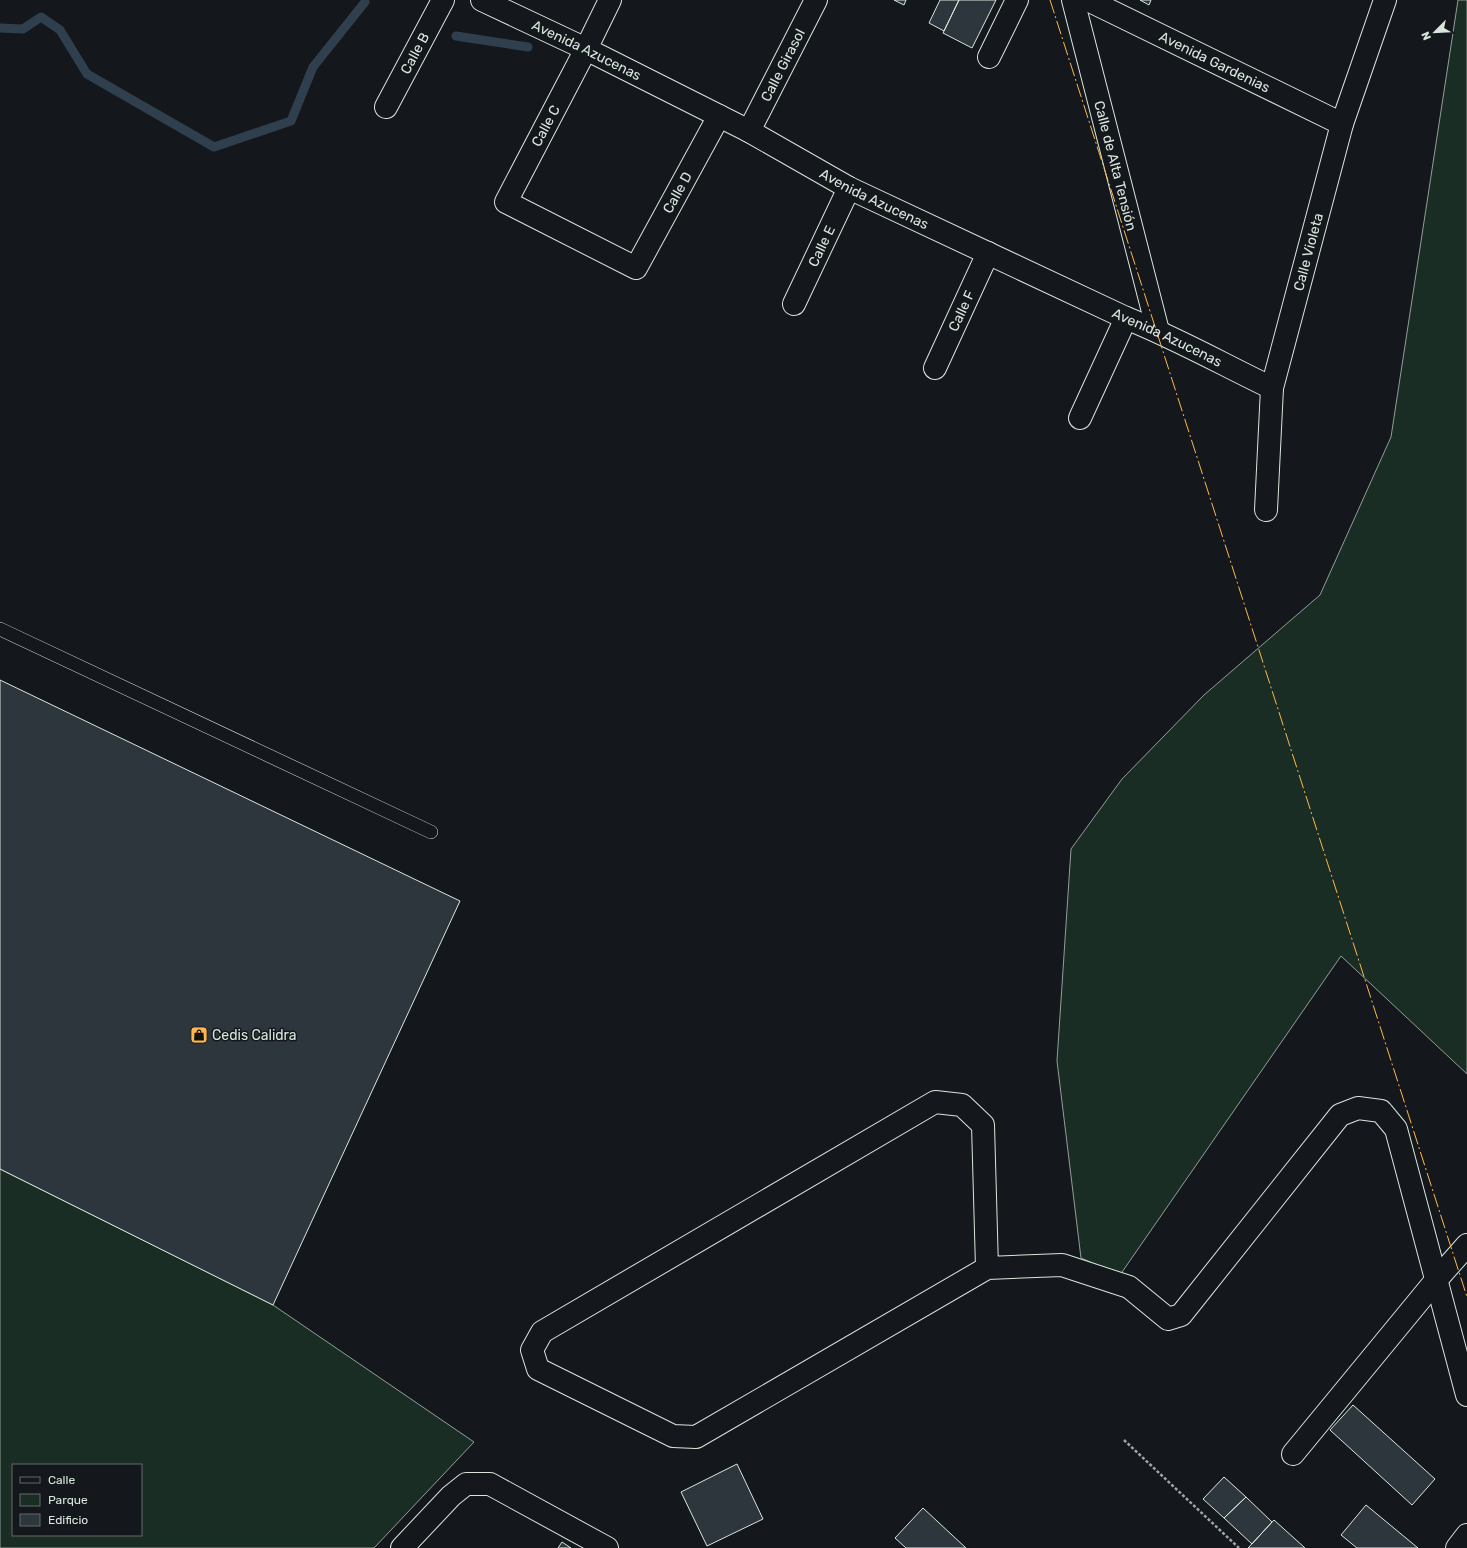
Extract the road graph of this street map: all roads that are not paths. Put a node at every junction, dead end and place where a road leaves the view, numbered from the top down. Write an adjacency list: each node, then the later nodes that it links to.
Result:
1 (443, 0): 11 (street, Calle B)
2 (482, 0): 9 (street, Avenida Azucenas)
3 (610, 0): 9 (street, Calle C)
4 (816, 0): 14 (street, Calle Girasol)
5 (1017, 0): 10 (street)
6 (1073, 0): 20 (street, Calle de Alta Tensión)
7 (1088, 0): 13 (street, Avenida Gardenias)
8 (1385, 0): 13 (street, Calle Violeta)
9 (586, 49): 12 (street, Avenida Azucenas); 17 (street, Calle C)
10 (989, 57)
11 (386, 107)
12 (719, 116): 14 (street, Avenida Azucenas); 17 (street, Calle D)
13 (1342, 124): 22 (street, Calle Violeta)
14 (749, 131): 15 (street, Avenida Azucenas)
15 (849, 188): 16 (street, Avenida Azucenas); 18 (street, Calle E)
16 (988, 253): 19 (street, Avenida Azucenas); 21 (street, Calle F)
17 (636, 268)
18 (794, 304)
19 (1126, 318): 20 (street, Avenida Azucenas); 23 (street)
20 (1158, 331): 22 (street, Avenida Azucenas)
21 (935, 368)
22 (1272, 388): 24 (street, Calle Violeta)
23 (1080, 418)
24 (1266, 510)
25 (0, 629): 26 (lane)
26 (431, 832)
27 (1467, 1245): 29 (street)
28 (986, 1268): 28 (street); 29 (street)
29 (1437, 1280): 30 (street); 31 (street)
30 (1467, 1395)
31 (1293, 1454)
32 (1467, 1535): 35 (street)
33 (402, 1548): 34 (street)
34 (607, 1548)
35 (1457, 1548)

